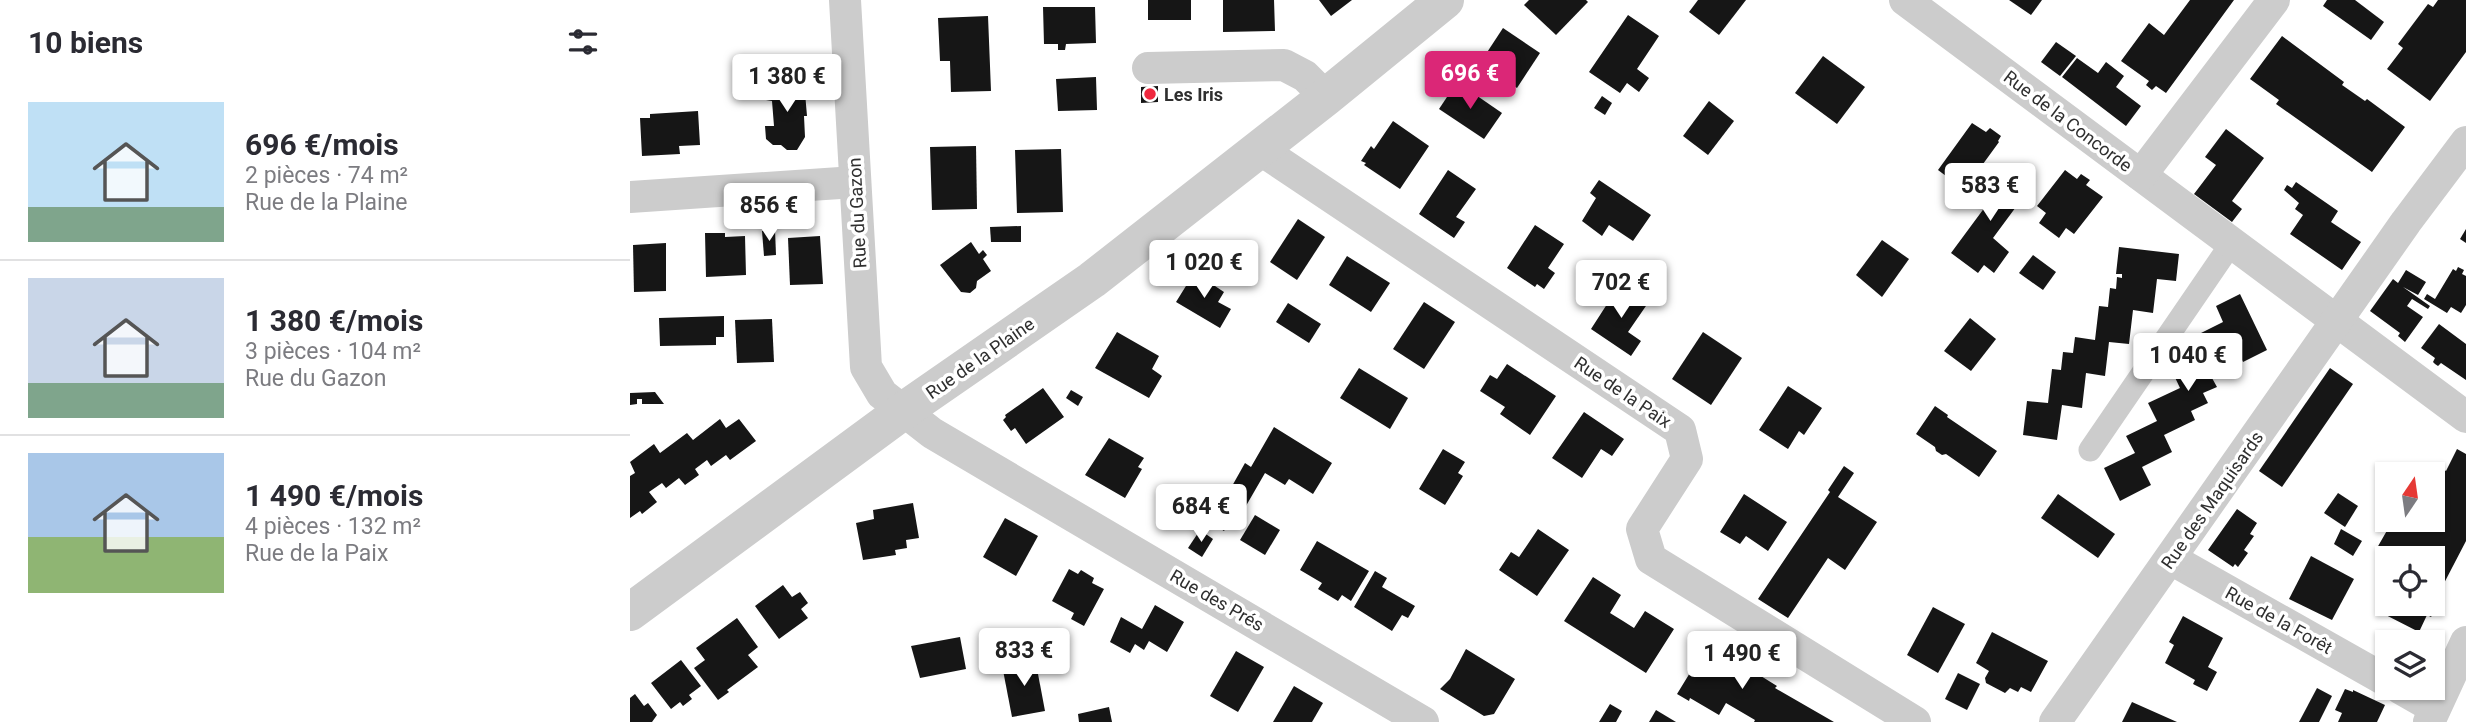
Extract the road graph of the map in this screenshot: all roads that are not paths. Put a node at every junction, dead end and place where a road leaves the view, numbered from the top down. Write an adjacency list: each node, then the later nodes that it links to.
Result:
1 (845, 0): 10 (street, Rue du Gazon)
2 (1445, 0): 6 (street, Rue de la Plaine)
3 (1905, 0): 9 (street, Rue de la Concorde)
4 (2274, 0): 9 (street)
5 (1148, 68): 6 (street)
6 (1326, 97): 8 (street, Rue de la Plaine)
7 (2466, 142): 13 (street, Rue des Maquisards)
8 (1258, 148): 14 (street, Rue de la Plaine); 24 (street, Rue de la Paix)
9 (2141, 175): 12 (street, Rue de la Concorde)
10 (855, 182): 11 (street); 14 (street, Rue du Gazon)
11 (630, 197)
12 (2231, 244): 13 (street, Rue de la Concorde); 16 (street)
13 (2337, 322): 15 (street, Rue de la Concorde); 17 (street, Rue des Maquisards)
14 (903, 411): 18 (street, Rue de la Plaine); 23 (street, Rue des Prés)
15 (2466, 416)
16 (2090, 450)
17 (2171, 559): 20 (street, Rue de la Forêt); 25 (street, Rue des Maquisards)
18 (635, 598)
19 (2466, 642): 22 (street)
20 (2375, 674)
21 (2414, 700): 22 (street)
22 (2432, 715)
23 (1423, 722)
24 (1915, 722)
25 (2055, 722)

